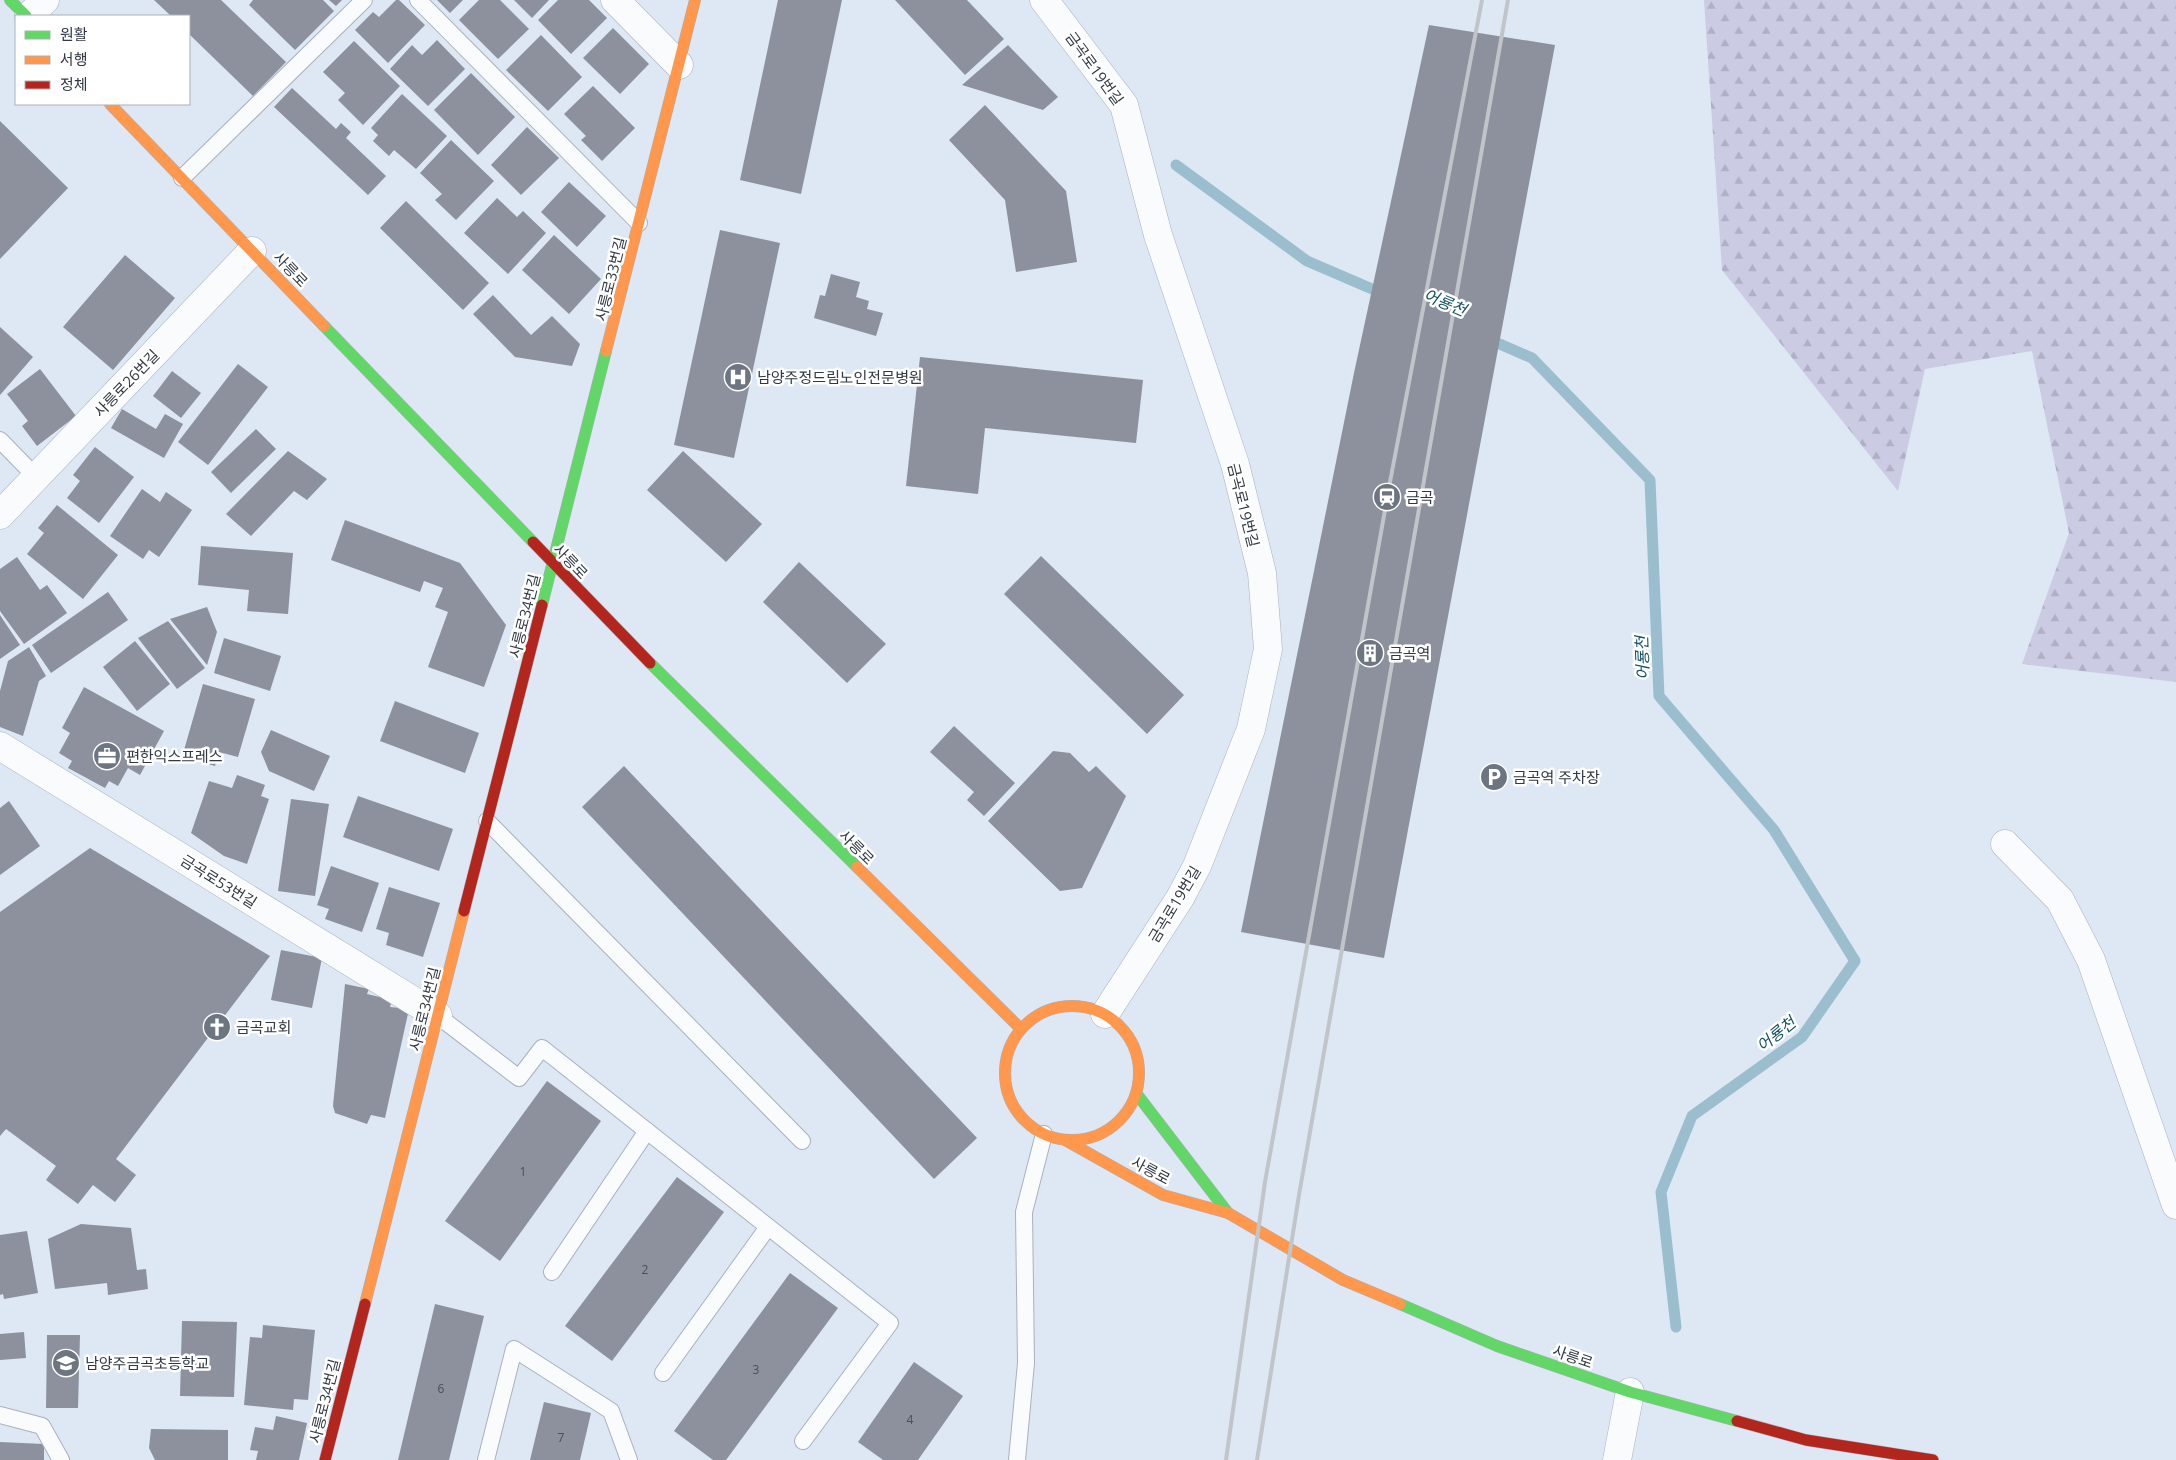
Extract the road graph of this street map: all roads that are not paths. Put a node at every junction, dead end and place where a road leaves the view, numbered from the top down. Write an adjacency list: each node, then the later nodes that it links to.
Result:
1 (10, 0): 8 (street)
2 (44, 0): 9 (street)
3 (364, 0): 12 (lane)
4 (418, 0): 13 (lane)
5 (615, 0): 10 (street)
6 (695, 0): 10 (street, 사릉로33번길)
7 (1044, 0): 22 (street, 금곡로19번길)
8 (27, 15)
9 (29, 15)
10 (679, 65): 13 (street, 사릉로33번길)
11 (111, 105): 12 (street, 사릉로)
12 (182, 178): 14 (street, 사릉로)
13 (639, 223): 18 (street, 사릉로33번길)
14 (252, 251): 16 (street, 사릉로26번길); 18 (street, 사릉로)
15 (0, 440): 16 (lane)
16 (36, 477): 17 (street, 사릉로26번길)
17 (0, 515)
18 (553, 564): 20 (street, 사릉로34번길); 24 (street, 사릉로)
19 (0, 746): 23 (street, 금곡로53번길)
20 (488, 821): 23 (street, 사릉로34번길); 29 (lane)
21 (2006, 844): 30 (street)
22 (1104, 1014): 24 (street, 사릉로); 25 (street, 사릉로)
23 (438, 1016): 26 (lane); 39 (street, 사릉로34번길)
24 (1021, 1029): 27 (street, 사릉로)
25 (1136, 1093): 28 (street, 사릉로); 31 (street, 사릉로)
26 (647, 1131): 32 (lane); 33 (lane)
27 (1044, 1134): 28 (street, 사릉로); 42 (lane)
28 (1065, 1140): 31 (street, 사릉로)
29 (802, 1141)
30 (2176, 1205)
31 (1228, 1213): 35 (street, 사릉로)
32 (768, 1227): 34 (lane); 37 (lane)
33 (552, 1272)
34 (663, 1374)
35 (1630, 1392): 43 (street); 44 (street, 사릉로)
36 (0, 1415): 38 (lane)
37 (803, 1441)
38 (62, 1460)
39 (325, 1460)
40 (486, 1460): 41 (lane)
41 (629, 1460)
42 (1017, 1460)
43 (1617, 1460)
44 (1933, 1460)

